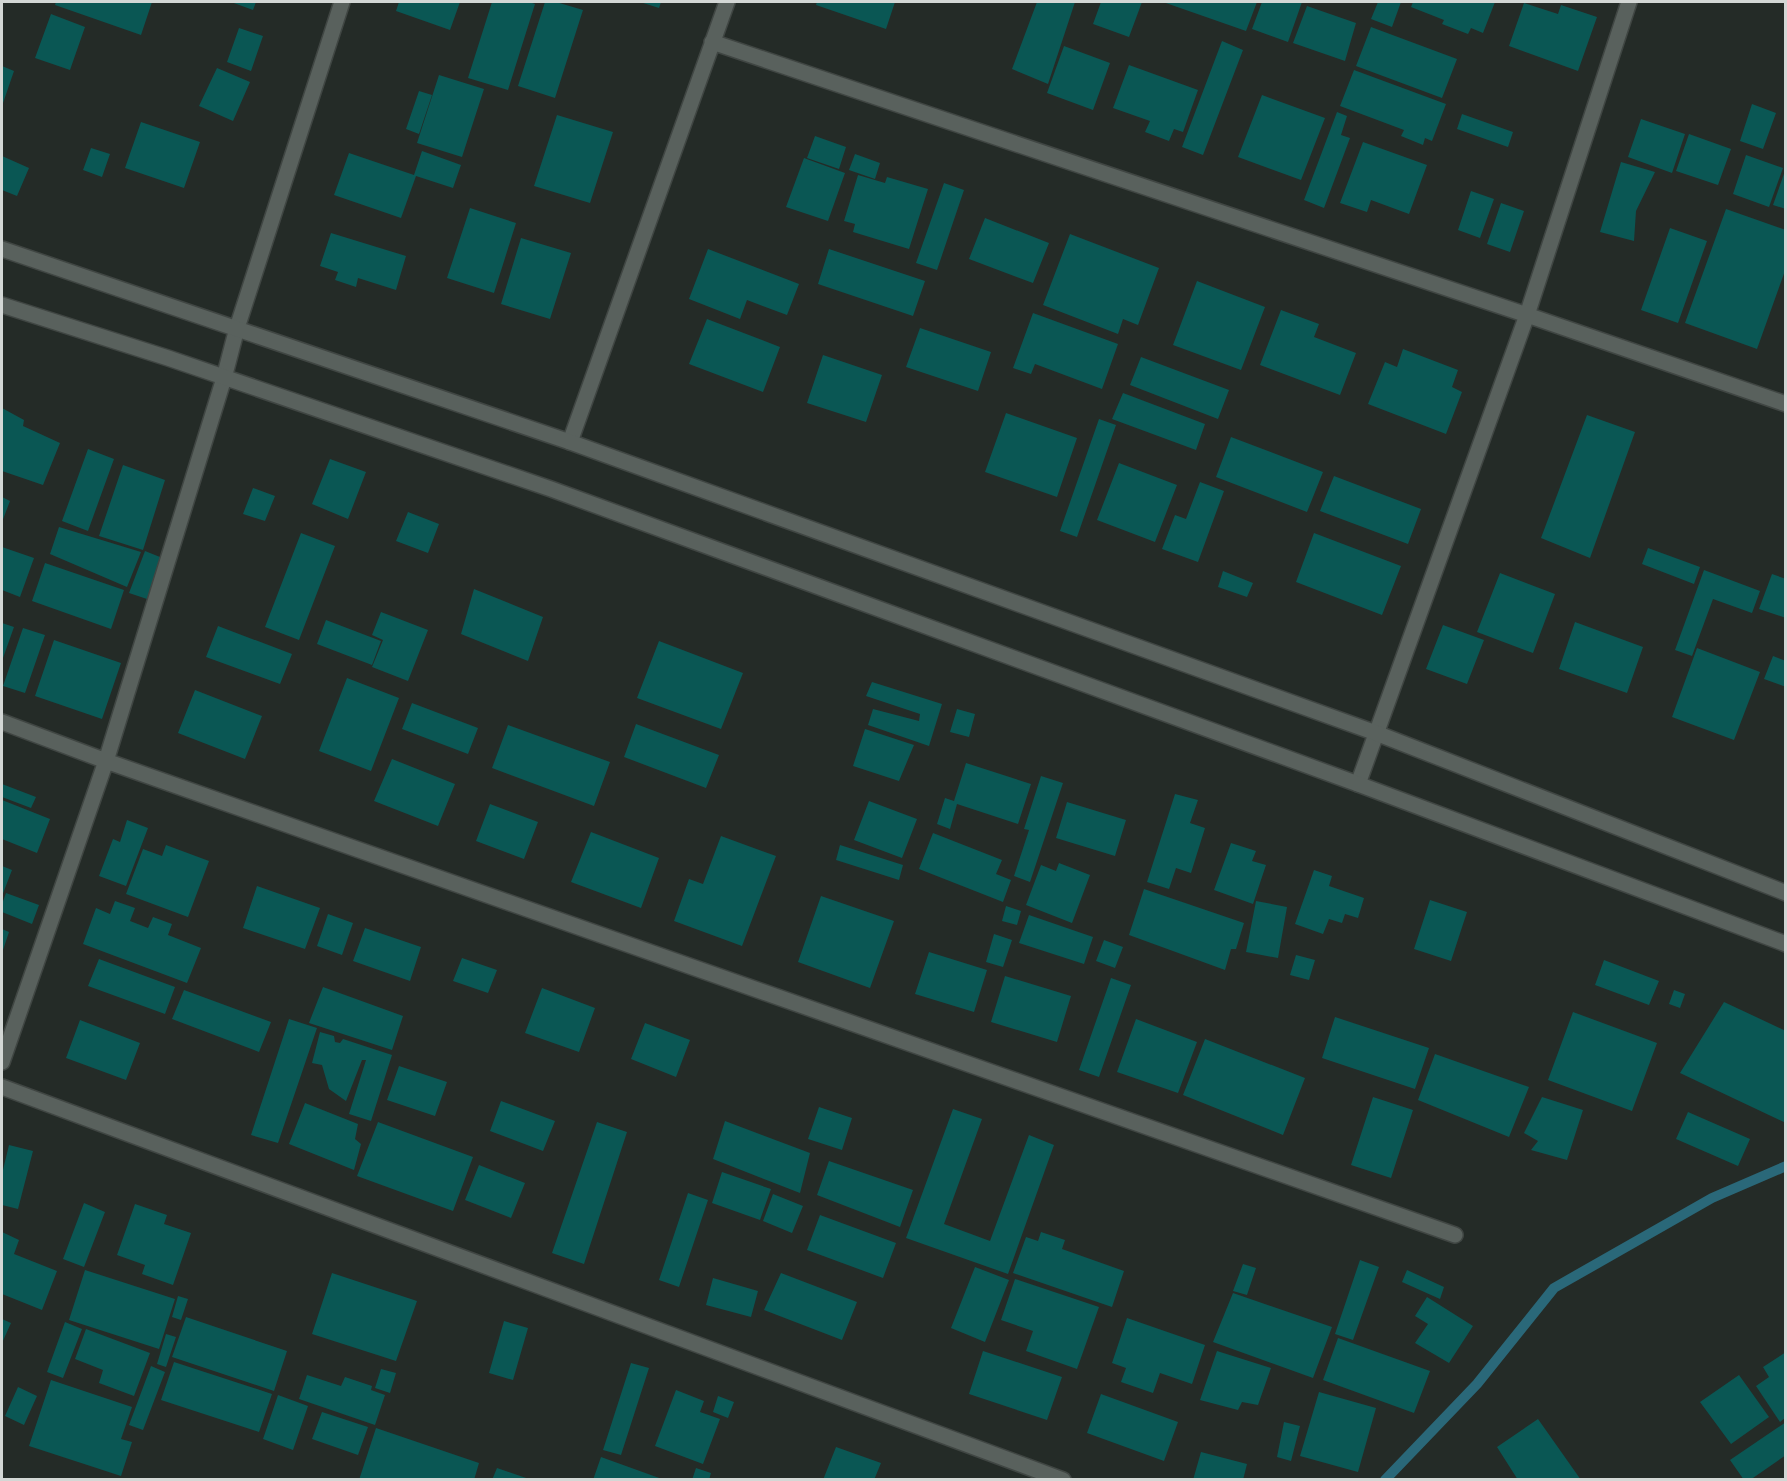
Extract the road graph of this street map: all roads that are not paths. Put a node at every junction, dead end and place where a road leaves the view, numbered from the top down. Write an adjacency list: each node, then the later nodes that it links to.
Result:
1 (342, 2): 8 (street)
2 (727, 2): 4 (street)
3 (1629, 2): 7 (street)
4 (712, 42): 7 (street); 11 (street)
5 (2, 249): 8 (street)
6 (2, 305): 9 (street)
7 (1527, 315): 10 (street); 13 (street)
8 (237, 328): 9 (street); 11 (street)
9 (225, 378): 14 (street); 15 (street)
10 (1785, 404)
11 (570, 442): 13 (street)
12 (2, 722): 14 (street)
13 (1376, 733): 15 (street); 16 (street)
14 (106, 761): 18 (street); 20 (street)
15 (1358, 784): 17 (street)
16 (1785, 893)
17 (1785, 944)
18 (2, 1062)
19 (2, 1087): 21 (street)
20 (1455, 1235)
21 (1063, 1479)

